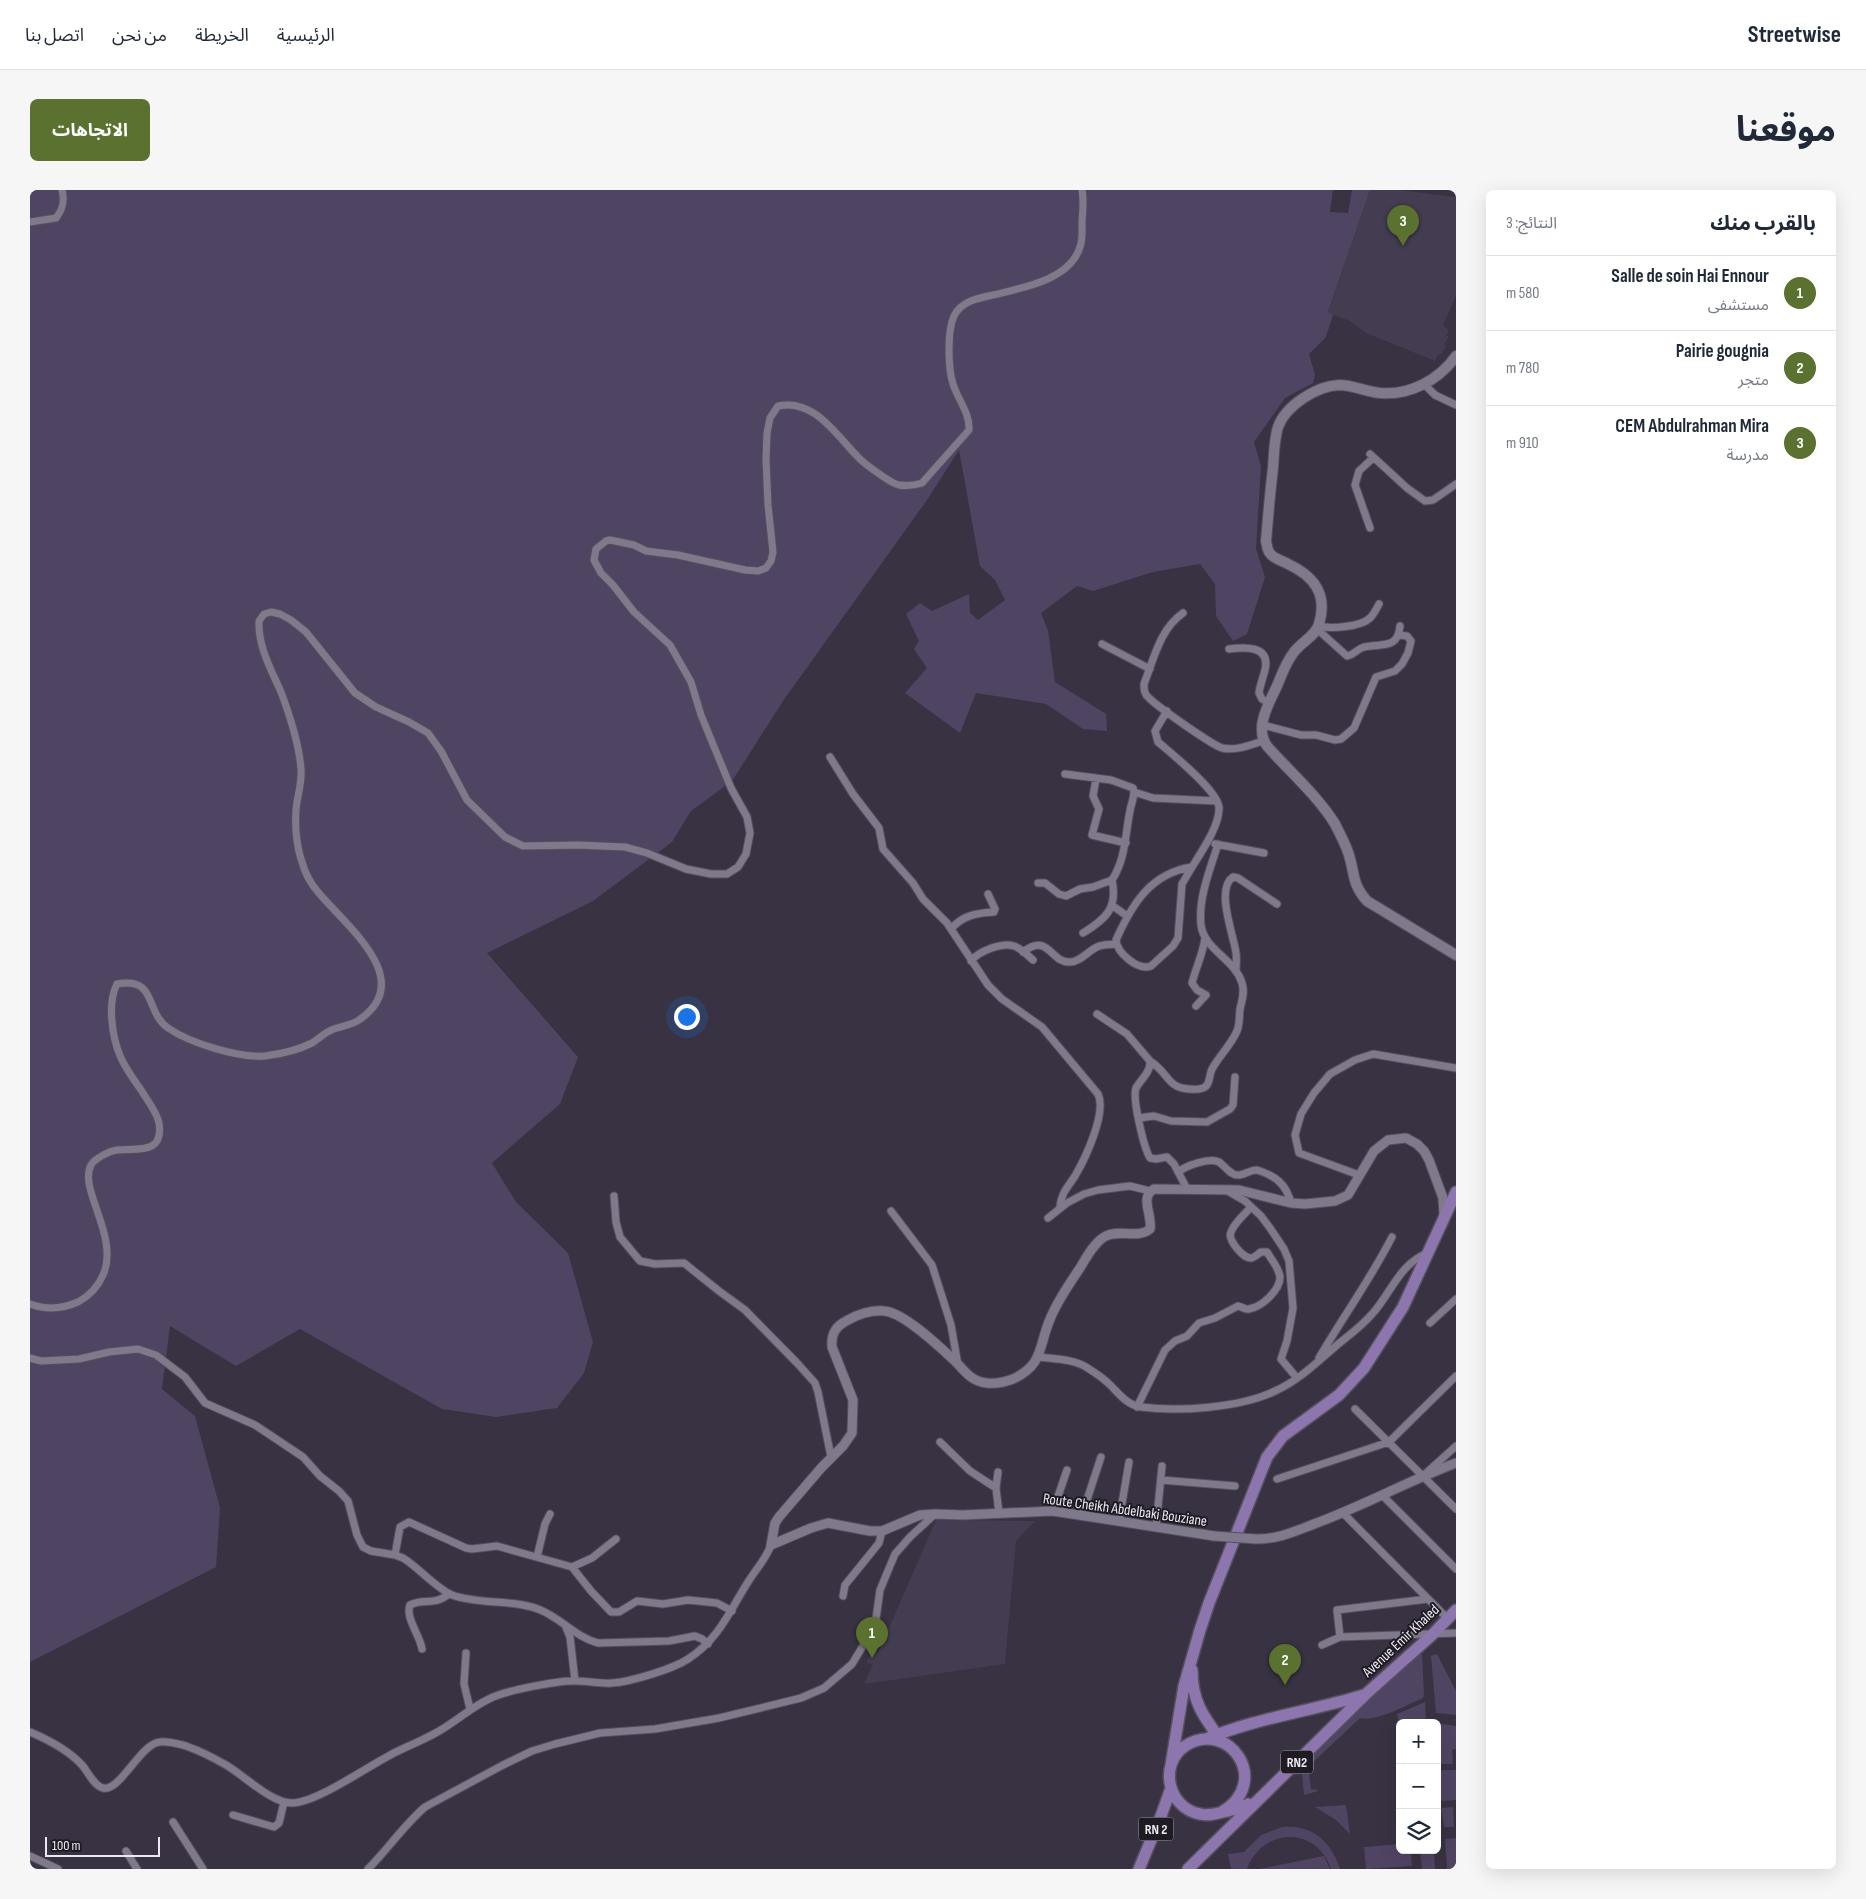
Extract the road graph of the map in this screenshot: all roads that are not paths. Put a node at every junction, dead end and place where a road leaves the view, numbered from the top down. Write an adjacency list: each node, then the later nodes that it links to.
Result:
1 (62, 190): 3 (street)
2 (1082, 190): 68 (street)
3 (30, 222)
4 (1456, 356): 5 (main road)
5 (1424, 384): 6 (street); 12 (main road)
6 (1456, 405)
7 (1456, 484): 8 (street)
8 (1370, 528)
9 (1379, 604): 12 (street)
10 (1183, 613): 16 (street)
11 (1400, 626): 13 (street)
12 (1318, 628): 13 (street); 17 (main road)
13 (1399, 635): 19 (street)
14 (1102, 644): 16 (street)
15 (1229, 649): 17 (street)
16 (1150, 669): 18 (street)
17 (1269, 704): 19 (main road)
18 (1167, 711): 20 (street); 25 (street)
19 (1263, 725): 20 (main road)
20 (1263, 741): 42 (main road)
21 (830, 757): 37 (street)
22 (1065, 774): 23 (street)
23 (1096, 779): 24 (street); 27 (street)
24 (1134, 792): 25 (street); 27 (street)
25 (1217, 800): 26 (street)
26 (1208, 842): 28 (street); 30 (street)
27 (1126, 844): 31 (street)
28 (1218, 844): 29 (street); 39 (street)
29 (1264, 853)
30 (1192, 867): 36 (street); 40 (street)
31 (1112, 880): 32 (street); 35 (street)
32 (1038, 883)
33 (988, 894): 37 (street)
34 (1276, 904): 45 (street)
35 (1113, 906): 36 (street); 38 (street)
36 (1127, 916): 40 (street)
37 (951, 929): 44 (street)
38 (1083, 933)
39 (1205, 938): 45 (street); 46 (street)
40 (1116, 944): 41 (street)
41 (1023, 952): 43 (street); 44 (street)
42 (1456, 955)
43 (1033, 960)
44 (971, 961): 60 (street)
45 (1236, 970): 48 (street)
46 (1196, 1006)
47 (1097, 1014): 48 (street)
48 (1150, 1061): 51 (street)
49 (1456, 1068): 53 (street)
50 (1235, 1078): 51 (street)
51 (1139, 1118): 52 (street)
52 (1178, 1172): 54 (street); 59 (street)
53 (1359, 1175): 59 (street); 63 (street)
54 (1187, 1189): 55 (street); 56 (street)
55 (1225, 1190): 59 (street); 61 (street)
56 (1150, 1191): 60 (street); 70 (street)
57 (1456, 1192): 63 (main road)
58 (614, 1196): 81 (street)
59 (1291, 1203)
60 (1060, 1207): 64 (street)
61 (1251, 1207): 75 (street); 76 (street)
62 (891, 1210): 73 (street)
63 (1444, 1215): 66 (main road)
64 (1048, 1218)
65 (1392, 1237): 72 (street)
66 (1428, 1253): 72 (street); 124 (main road)
67 (1456, 1299): 69 (street)
68 (30, 1304)
69 (1430, 1323)
70 (1038, 1357): 73 (street); 76 (street)
71 (30, 1358): 106 (street)
72 (1316, 1363): 75 (street)
73 (958, 1365): 81 (street)
74 (1456, 1376): 79 (street)
75 (1296, 1378): 76 (street)
76 (1137, 1407)
77 (1355, 1409): 79 (street)
78 (940, 1442): 92 (street)
79 (1389, 1442): 88 (street); 89 (street)
80 (1456, 1446): 88 (street)
81 (831, 1457): 105 (street)
82 (1101, 1457): 100 (street)
83 (1129, 1462): 101 (street)
84 (1456, 1463): 88 (street)
85 (1162, 1466): 90 (street)
86 (1067, 1470): 95 (street)
87 (998, 1472): 92 (street)
88 (1423, 1476): 93 (street); 94 (street)
89 (1278, 1479)
90 (1161, 1480): 91 (street); 102 (street)
91 (1235, 1486)
92 (996, 1488): 96 (street)
93 (1382, 1495): 97 (street); 109 (street)
94 (1456, 1509)
95 (1054, 1511): 96 (street, Route Cheikh Abdelbaki Bouziane); 100 (street, Route Cheikh Abdelbaki Bouziane)
96 (999, 1513): 99 (street, Route Cheikh Abdelbaki Bouziane)
97 (1343, 1513): 102 (street, Route Cheikh Abdelbaki Bouziane, bridge); 112 (street)
98 (550, 1514): 107 (street)
99 (935, 1514): 103 (street, Route Cheikh Abdelbaki Bouziane); 147 (street)
100 (1082, 1515): 101 (street, Route Cheikh Abdelbaki Bouziane)
101 (1119, 1521): 102 (street, Route Cheikh Abdelbaki Bouziane)
102 (1156, 1527)
103 (882, 1531): 105 (street, Route Cheikh Abdelbaki Bouziane); 111 (street)
104 (616, 1539): 108 (street)
105 (771, 1545): 113 (street)
106 (395, 1555): 107 (street); 110 (street)
107 (537, 1557): 108 (street)
108 (572, 1567): 113 (street)
109 (1456, 1569)
110 (449, 1594): 116 (street); 122 (street)
111 (843, 1596)
112 (1428, 1599): 115 (street); 119 (street)
113 (732, 1610): 120 (street)
114 (1456, 1610): 115 (main road, Avenue Emir Khaled / RN2)
115 (1448, 1619): 118 (main road, Avenue Emir Khaled / RN2)
116 (565, 1625): 120 (street); 125 (street)
117 (1456, 1633): 118 (street)
118 (1432, 1635): 119 (street); 126 (main road, Avenue Emir Khaled / RN2)
119 (1340, 1637): 121 (street)
120 (708, 1644): 125 (street)
121 (1322, 1646)
122 (422, 1648)
123 (466, 1653): 127 (street)
124 (1192, 1659): 128 (main road); 132 (main road)
125 (575, 1681): 127 (street)
126 (1366, 1694): 129 (main road, RN2); 135 (main road, RN2)
127 (470, 1709): 136 (street)
128 (1204, 1717): 129 (main road); 131 (main road)
129 (1230, 1729): 131 (main road, RN2)
130 (30, 1732): 136 (street)
131 (1220, 1739): 132 (main road); 133 (main road)
132 (1171, 1765): 134 (main road)
133 (1244, 1784): 137 (main road, RN2); 138 (main road)
134 (1171, 1788): 138 (main road); 148 (main road, RN 2)
135 (1264, 1794): 137 (main road, RN2); 141 (main road, RN2)
136 (284, 1802): 139 (street)
137 (1240, 1809): 138 (main road, RN2); 141 (main road, RN2)
138 (1222, 1812)
139 (233, 1815)
140 (173, 1822): 146 (street)
141 (1227, 1829): 149 (main road)
142 (126, 1851): 145 (street)
143 (30, 1856): 144 (street)
144 (58, 1869)
145 (137, 1869)
146 (203, 1869)
147 (368, 1869)
148 (1139, 1869)
149 (1188, 1869)

